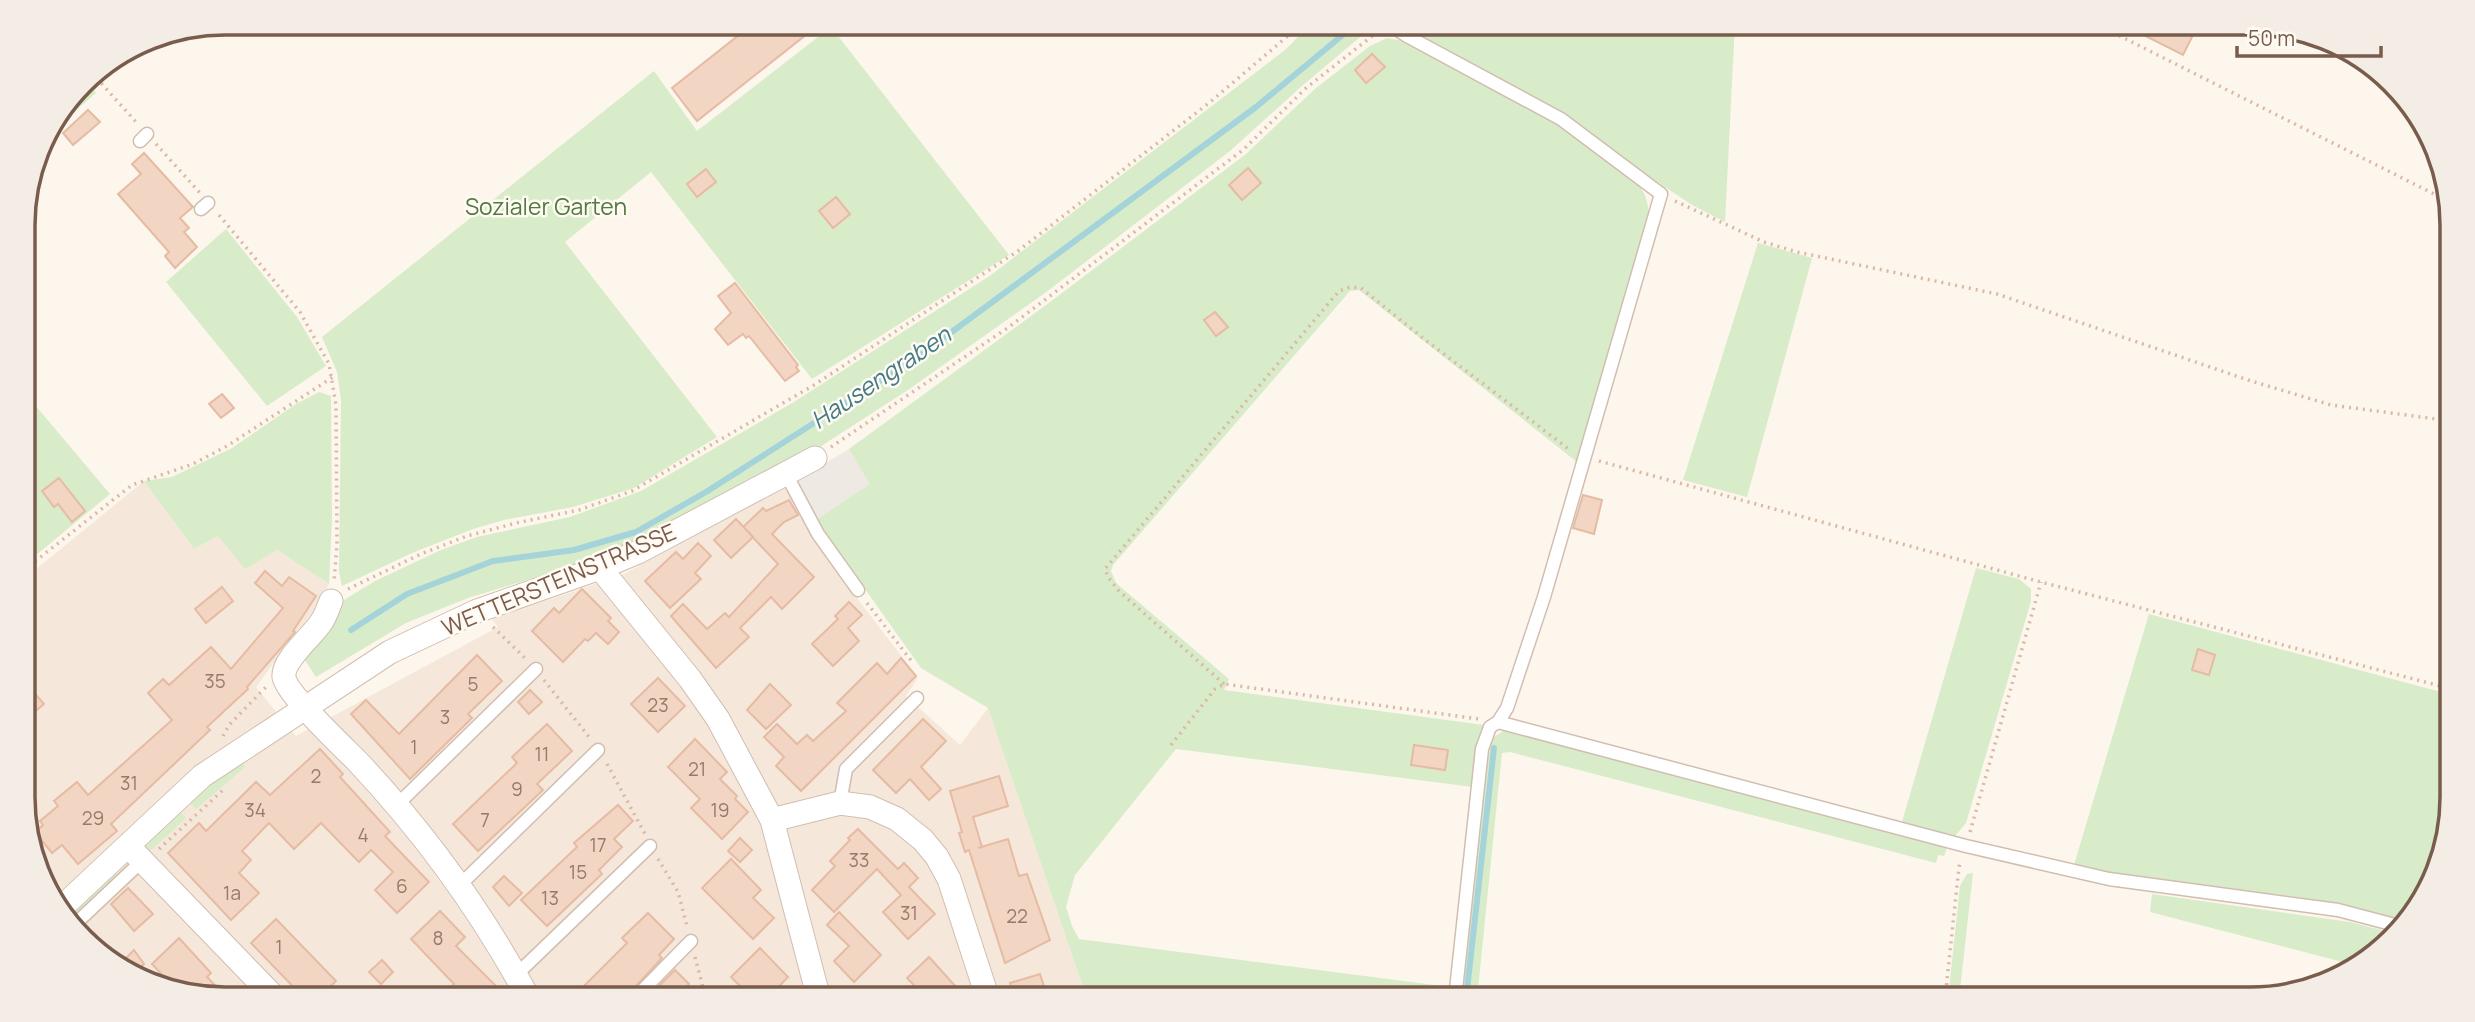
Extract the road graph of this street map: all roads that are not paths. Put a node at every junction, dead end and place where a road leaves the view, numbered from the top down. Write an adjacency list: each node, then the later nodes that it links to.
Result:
1 (1405, 35): 10 (lane)
2 (815, 458): 3 (street, WETTERSTEINSTRASSE)
3 (786, 474): 4 (street, WETTERSTEINSTRASSE); 5 (lane)
4 (600, 568): 9 (street, WETTERSTEINSTRASSE); 14 (street)
5 (858, 590)
6 (331, 601): 9 (street)
7 (536, 668): 13 (lane)
8 (918, 698): 12 (lane)
9 (305, 706): 13 (street); 16 (street, WETTERSTEINSTRASSE)
10 (1498, 722): 20 (lane); 28 (lane)
11 (598, 750): 17 (lane)
12 (840, 803): 14 (street); 27 (street)
13 (398, 804): 17 (street)
14 (772, 820): 26 (street)
15 (650, 846): 22 (lane)
16 (138, 856): 18 (street, WETTERSTEINSTRASSE); 19 (lane); 23 (street)
17 (460, 885): 22 (street)
18 (68, 903)
19 (80, 919)
20 (2391, 924)
21 (691, 942): 25 (lane)
22 (516, 975): 24 (street)
23 (264, 987)
24 (522, 987)
25 (646, 987)
26 (816, 987)
27 (984, 987)
28 (1456, 987)

